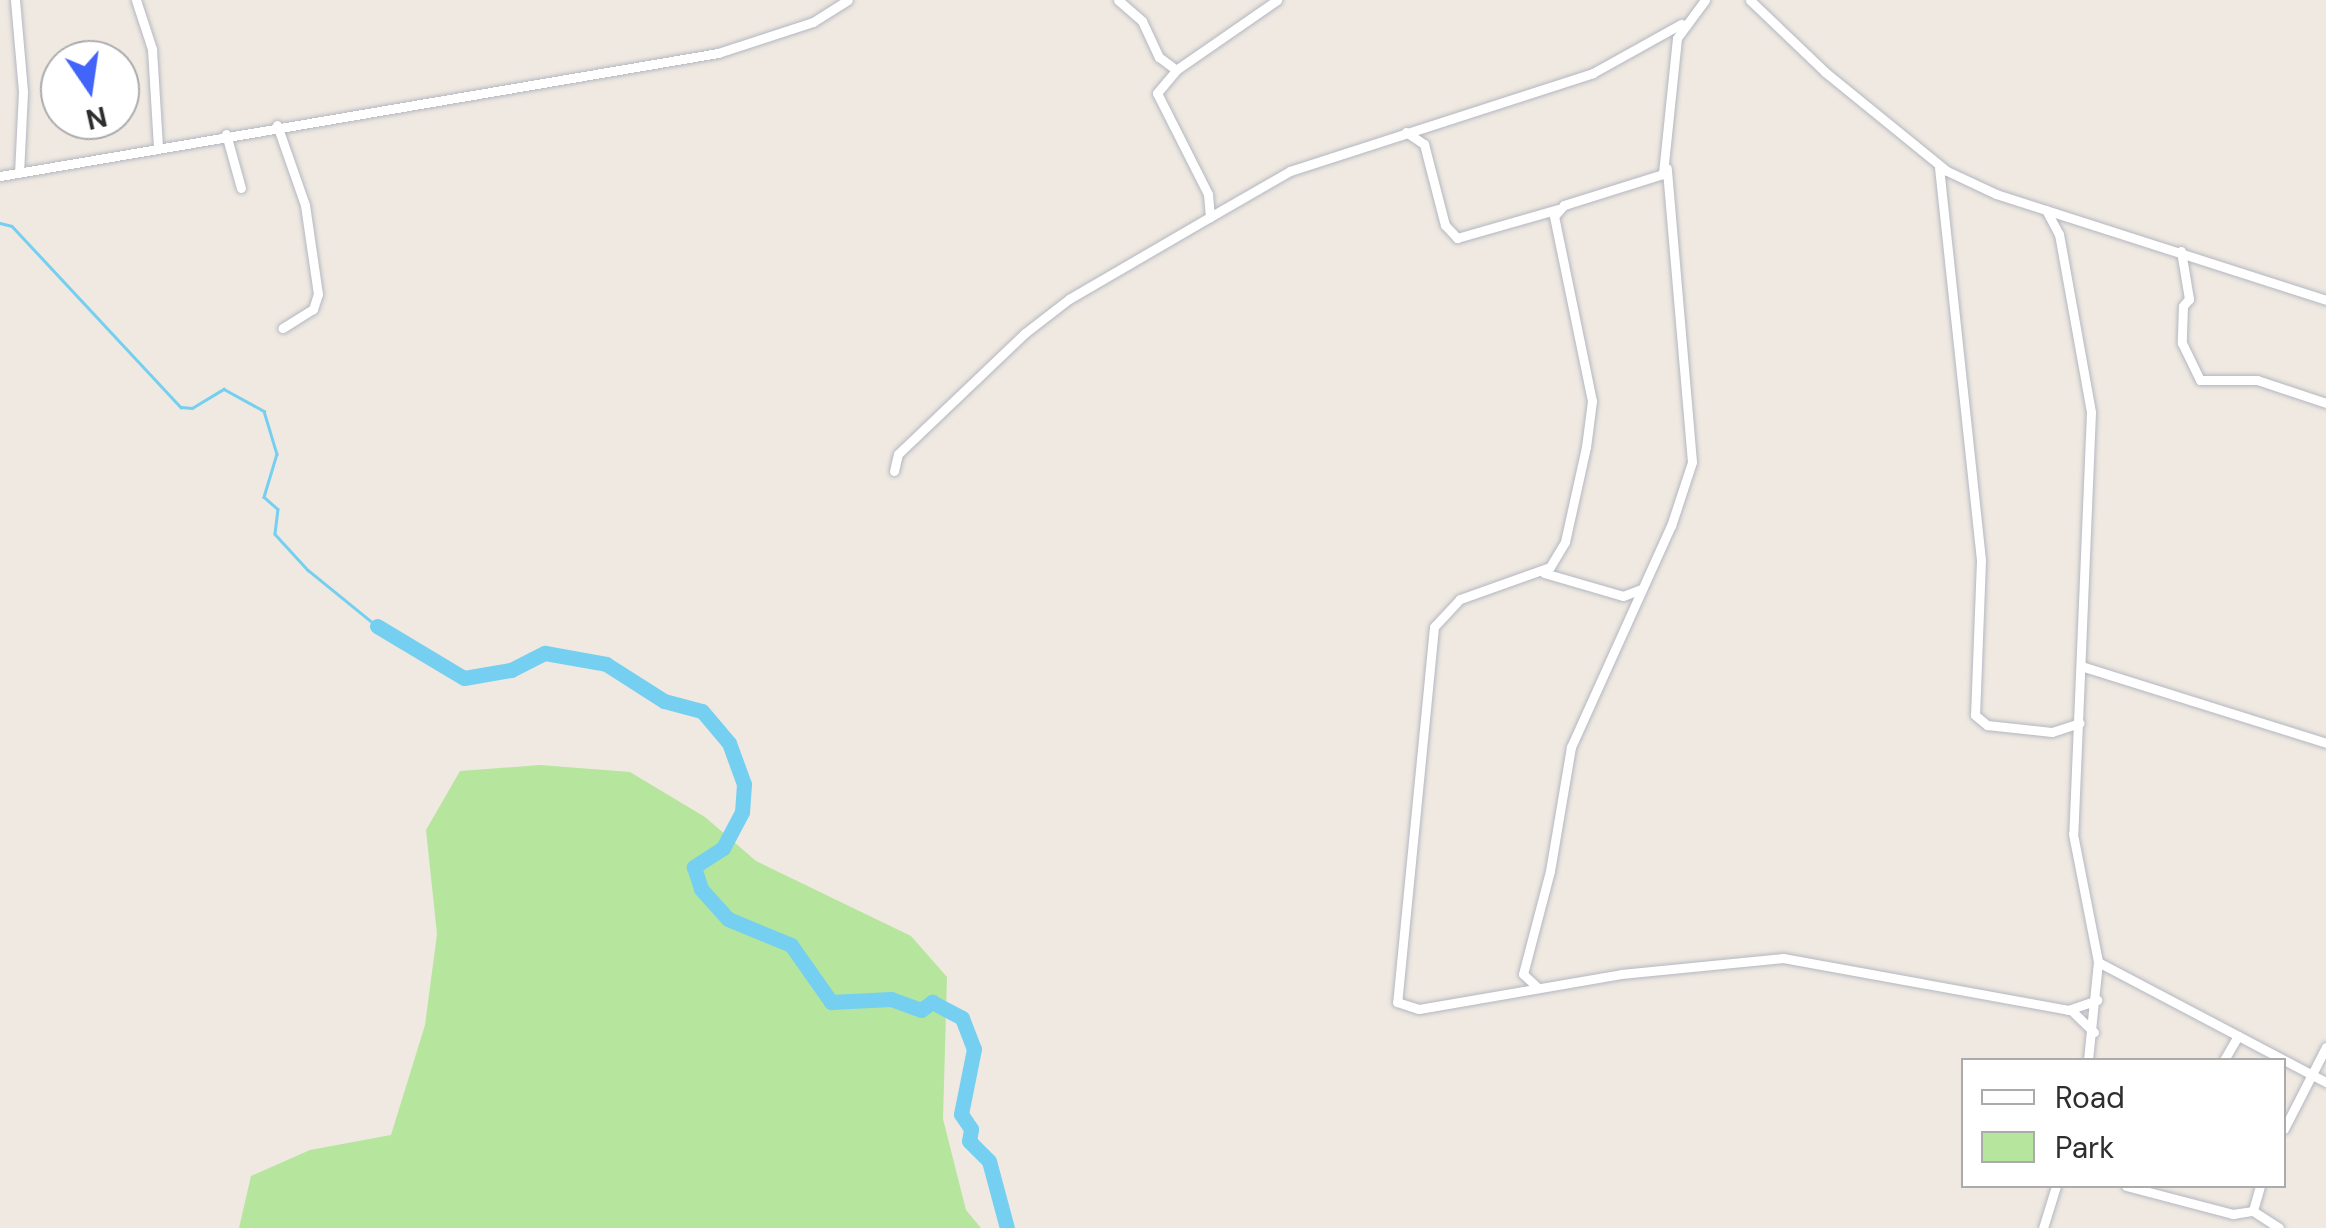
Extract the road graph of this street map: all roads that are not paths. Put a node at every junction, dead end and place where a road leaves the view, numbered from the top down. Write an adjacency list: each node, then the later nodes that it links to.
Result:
1 (15, 0): 20 (street)
2 (136, 0): 17 (street)
3 (848, 0): 12 (street)
4 (1118, 0): 9 (street)
5 (1277, 0): 10 (street)
6 (1704, 0): 8 (street)
7 (1750, 0): 19 (street)
8 (1681, 24): 13 (street); 18 (street)
9 (1159, 58): 10 (street); 11 (street)
10 (1176, 70): 11 (street)
11 (1160, 84): 23 (street)
12 (277, 126): 15 (street); 32 (street)
13 (1429, 127): 14 (street); 16 (street)
14 (1406, 132): 16 (street); 24 (street)
15 (226, 134): 17 (street); 22 (street)
16 (1424, 144): 27 (street)
17 (158, 148): 20 (street)
18 (1667, 166): 25 (street); 36 (street)
19 (1939, 167): 26 (street); 38 (street)
20 (19, 173): 21 (street)
21 (0, 176)
22 (240, 188)
23 (1208, 194): 24 (street); 28 (street)
24 (1230, 204): 28 (street)
25 (1558, 209): 27 (street); 29 (street)
26 (2046, 210): 30 (street); 37 (street)
27 (1541, 211): 29 (street)
28 (1210, 217): 34 (street)
29 (1553, 229): 35 (street)
30 (2181, 250): 31 (street); 33 (street)
31 (2326, 300)
32 (283, 328)
33 (2326, 402)
34 (894, 471)
35 (1544, 573): 36 (street); 41 (street)
36 (1642, 588): 41 (street)
37 (2082, 666): 38 (street); 39 (street)
38 (2080, 723): 40 (street)
39 (2326, 743)
40 (2098, 962): 42 (street); 45 (street)
41 (1540, 988): 43 (street)
42 (2097, 1000): 43 (street); 44 (street)
43 (2070, 1010): 44 (street)
44 (2094, 1032): 47 (street)
45 (2238, 1036): 48 (street); 49 (street)
46 (2326, 1046): 51 (street)
47 (2088, 1058)
48 (2225, 1058)
49 (2283, 1058)
50 (2286, 1060): 51 (street)
51 (2311, 1072): 52 (street); 53 (street)
52 (2326, 1082)
53 (2286, 1125)
54 (2055, 1188): 58 (street)
55 (2134, 1188): 57 (street)
56 (2259, 1188): 57 (street)
57 (2252, 1211): 59 (street)
58 (2043, 1228)
59 (2279, 1228)

